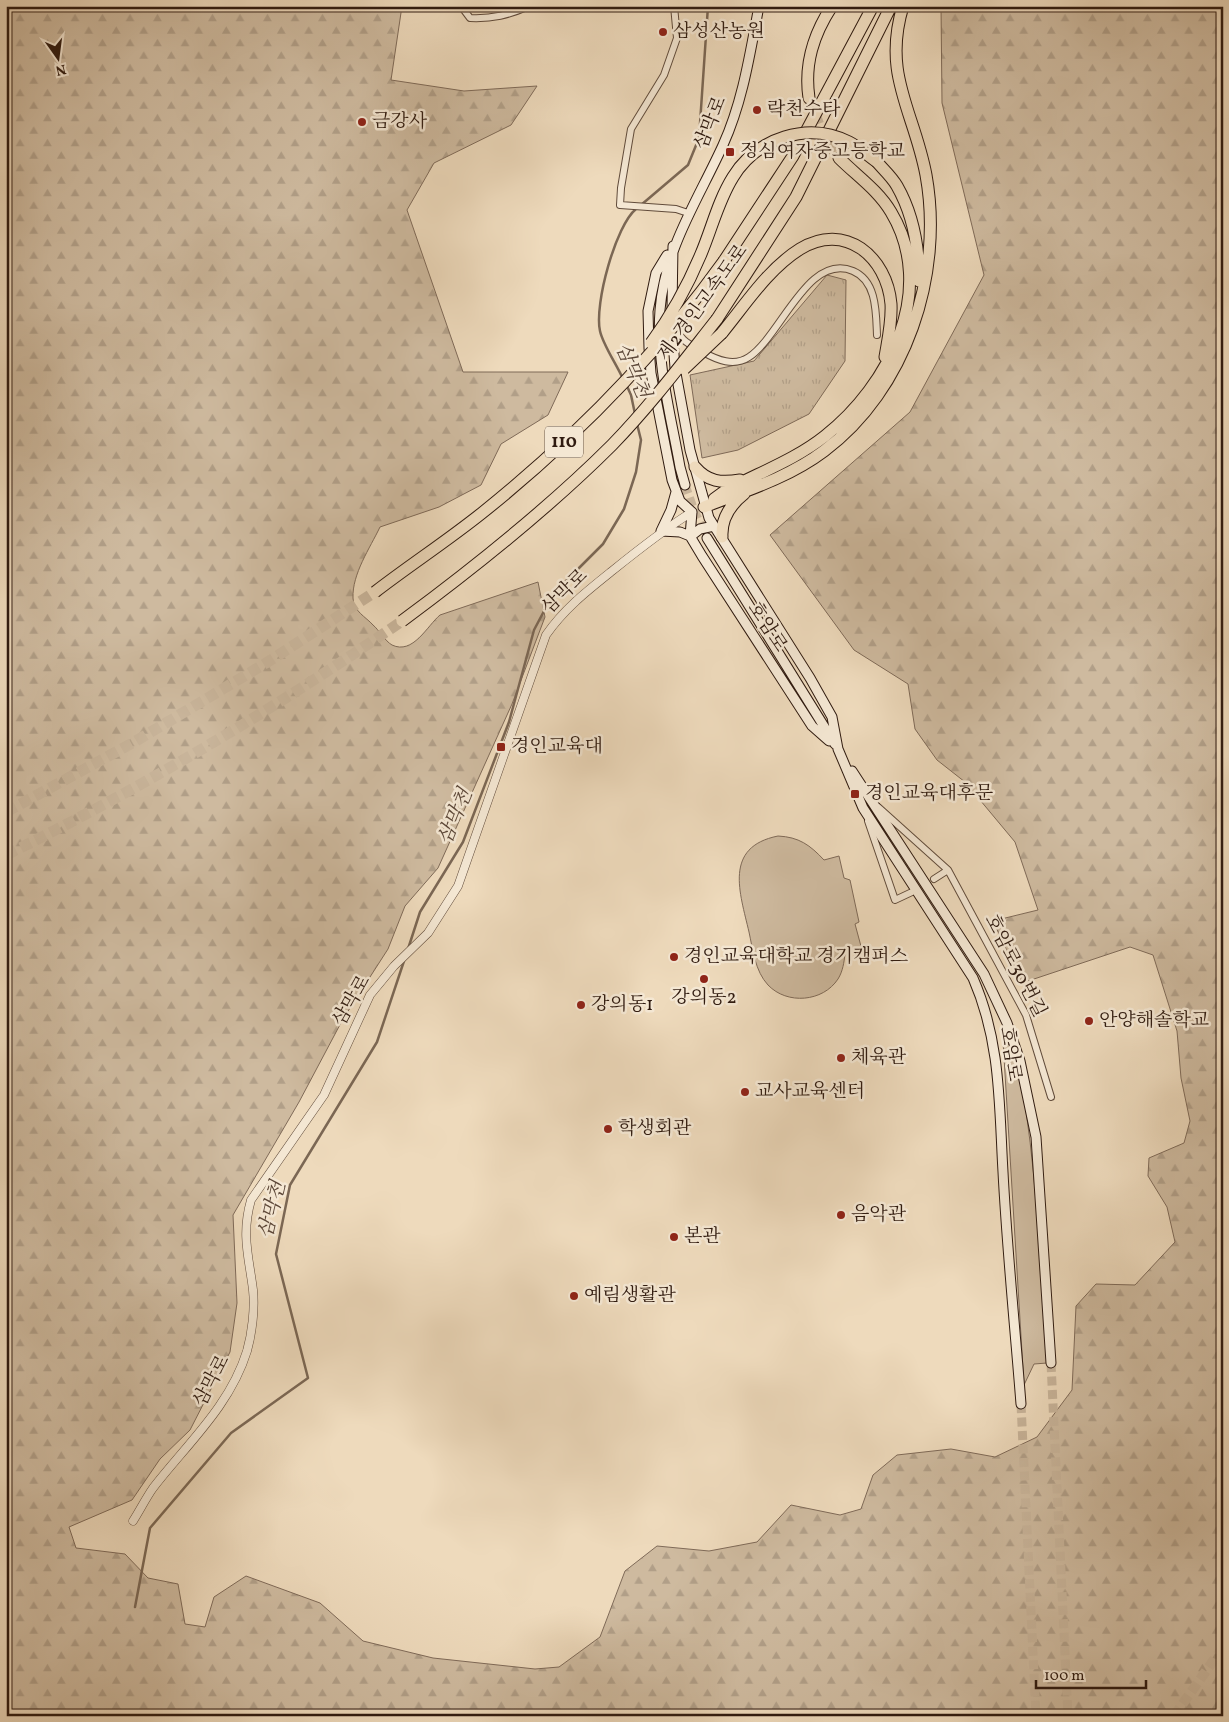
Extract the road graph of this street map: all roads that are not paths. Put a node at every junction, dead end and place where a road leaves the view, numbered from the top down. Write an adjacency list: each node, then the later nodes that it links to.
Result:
1 (461, 6): 2 (street)
2 (529, 6)
3 (674, 6): 11 (street)
4 (759, 6): 11 (main road, 삼막로)
5 (832, 6): 9 (highway)
6 (872, 6): 17 (highway, 제2경인고속도로 / 110, bridge)
7 (891, 6): 18 (highway, 제2경인고속도로 / 110, bridge)
8 (903, 6): 14 (highway)
9 (809, 98)
10 (839, 158): 16 (highway)
11 (688, 213): 12 (main road, 삼막로)
12 (673, 246): 13 (main road, 삼막로); 20 (main road, 삼막로); 23 (main road, 삼막로)
13 (672, 315): 15 (street); 19 (main road, 삼막로)
14 (914, 317): 17 (highway, bridge); 22 (highway)
15 (877, 335)
16 (883, 367): 18 (highway, bridge); 22 (highway)
17 (632, 374): 32 (highway, 제2경인고속도로 / 110, bridge)
18 (648, 406): 33 (highway, 제2경인고속도로 / 110, bridge)
19 (695, 467): 21 (main road, 삼막로); 22 (highway)
20 (672, 480): 21 (main road); 24 (main road, 삼막로)
21 (699, 483): 25 (main road, 삼막로)
22 (750, 484): 25 (highway); 30 (highway)
23 (686, 485)
24 (676, 492): 26 (main road, 삼막로); 28 (main road)
25 (704, 507): 26 (main road, 삼막로); 27 (main road, 호암로)
26 (692, 512): 28 (street, 삼막로); 29 (main road)
27 (714, 526): 29 (main road); 30 (main road, 호암로)
28 (661, 531): 29 (main road); 43 (street, 삼막로)
29 (690, 536): 34 (main road, 호암로)
30 (722, 537): 34 (main road, 호암로)
31 (707, 538): 34 (main road, 호암로)
32 (375, 592)
33 (402, 621)
34 (838, 749): 35 (main road, 호암로); 36 (main road, 호암로)
35 (872, 801): 37 (street, 호암로30번길); 41 (main road, 호암로)
36 (864, 808): 39 (street); 42 (main road, 호암로)
37 (948, 870): 38 (street); 40 (street, 호암로30번길)
38 (934, 878)
39 (912, 892)
40 (1051, 1097)
41 (1051, 1363)
42 (1020, 1404)
43 (133, 1521)

